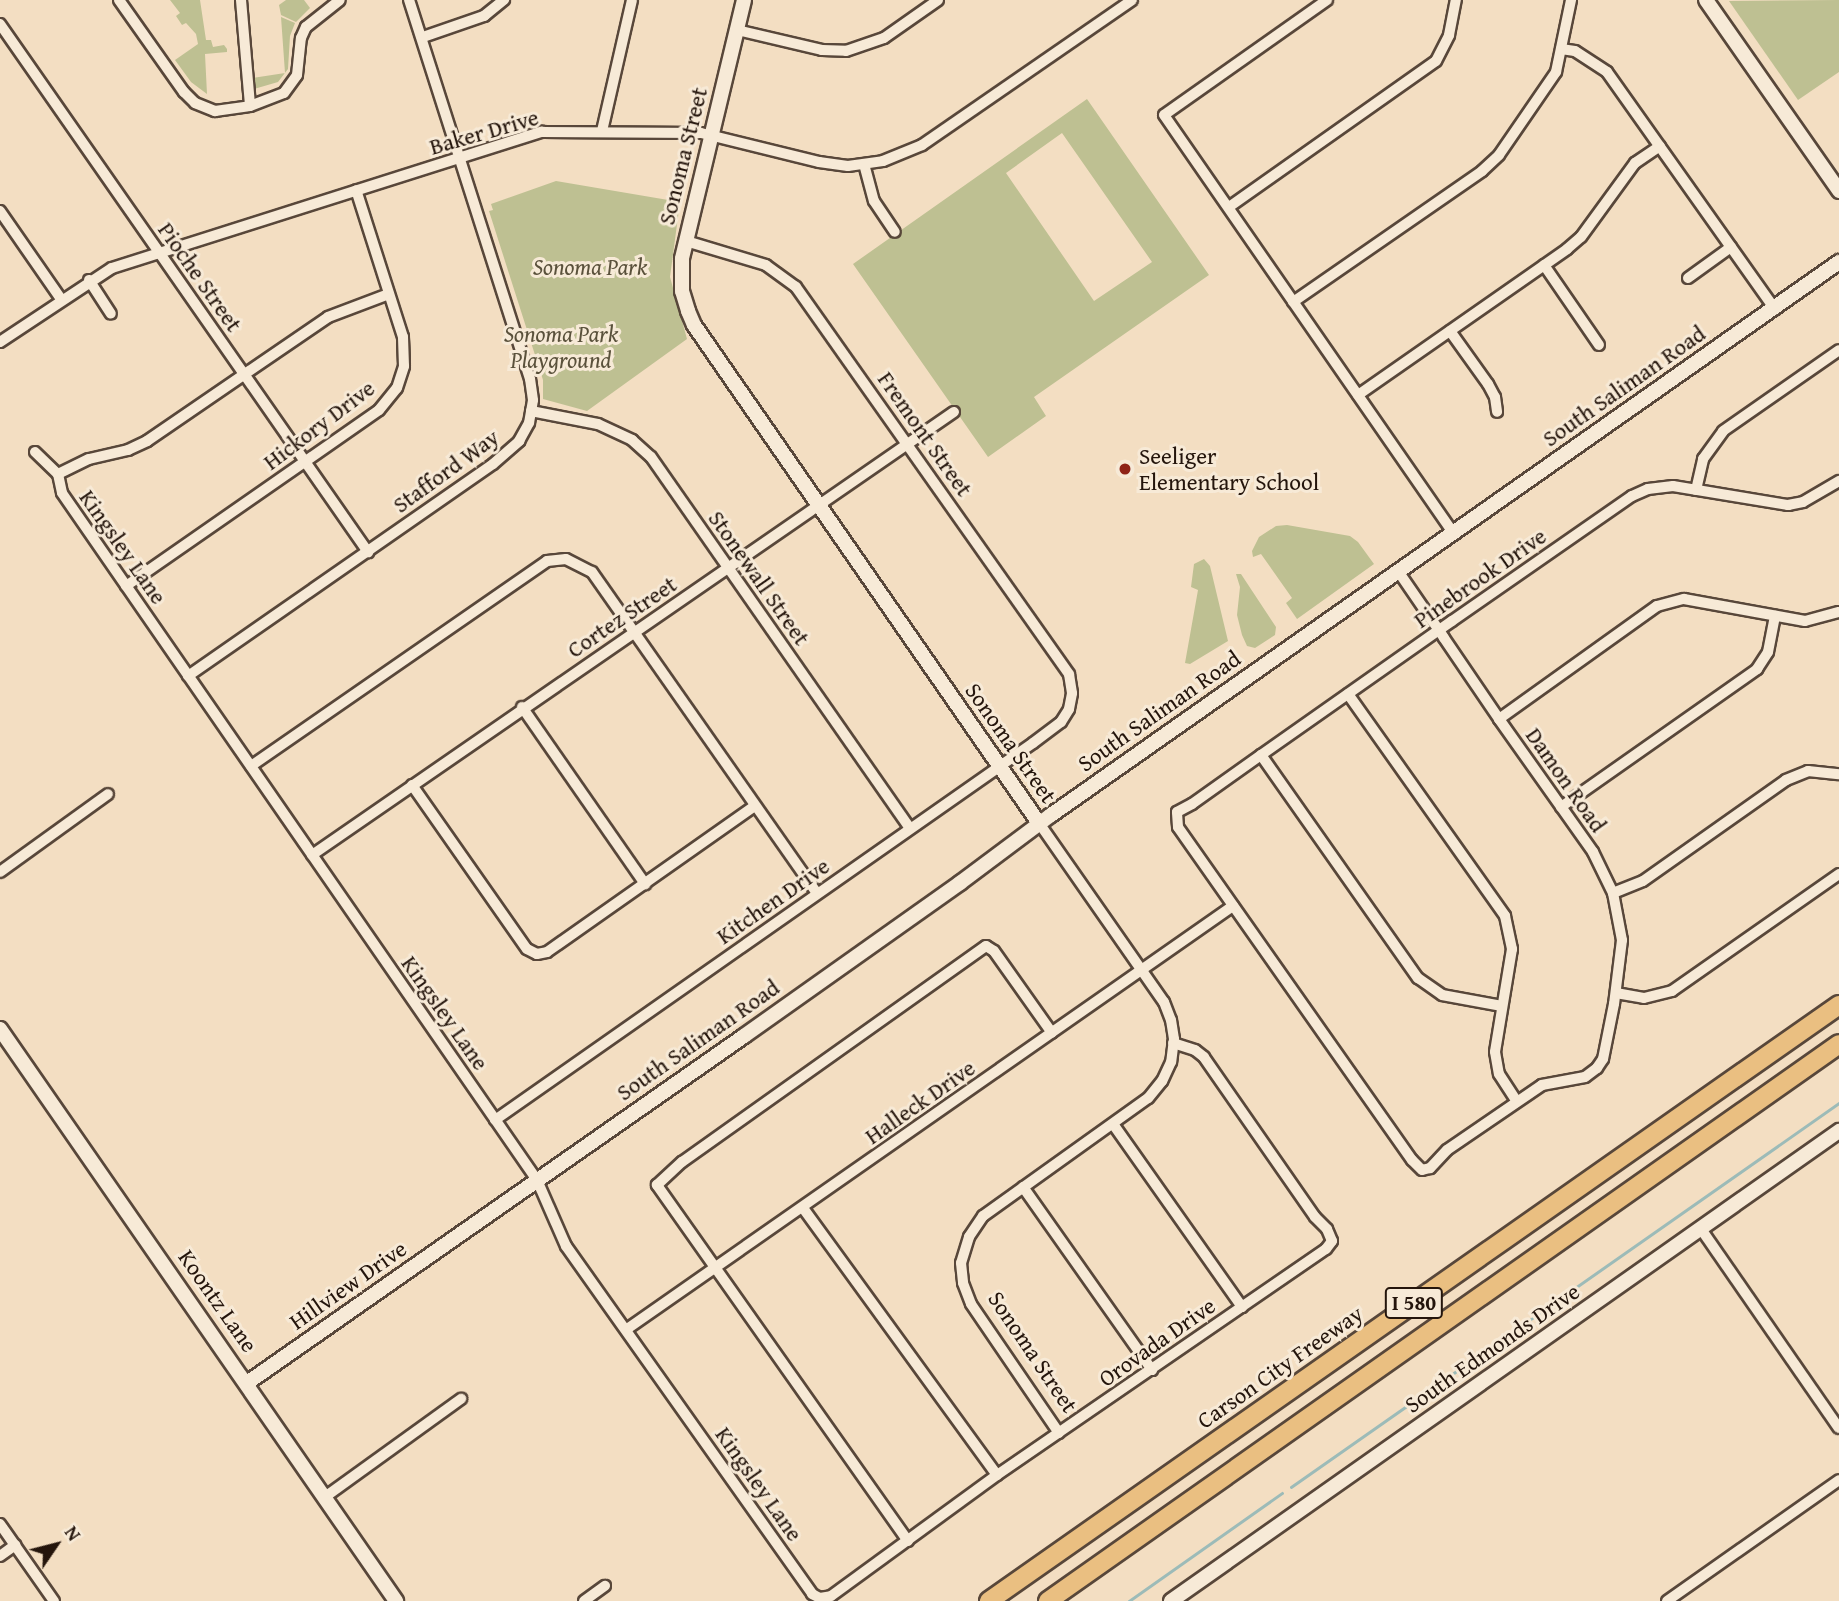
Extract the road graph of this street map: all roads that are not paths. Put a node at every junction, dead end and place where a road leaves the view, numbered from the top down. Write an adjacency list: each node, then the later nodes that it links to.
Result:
1 (120, 0): 18 (street)
2 (241, 0): 18 (street)
3 (340, 0): 18 (street)
4 (409, 0): 16 (street, Stafford Way)
5 (504, 0): 16 (street)
6 (632, 0): 19 (street)
7 (744, 0): 15 (street, Sonoma Street)
8 (938, 0): 15 (street)
9 (1132, 0): 23 (street, Baker Drive)
10 (1327, 0): 26 (street)
11 (1455, 0): 26 (street)
12 (1571, 0): 17 (street)
13 (1706, 0): 24 (street)
14 (0, 24): 31 (street, Pioche Street)
15 (737, 30): 20 (street, Sonoma Street)
16 (423, 37): 22 (street, Stafford Way)
17 (1561, 49): 21 (street); 38 (street)
18 (250, 106)
19 (602, 131): 20 (street, Baker Drive); 22 (street, Baker Drive)
20 (711, 135): 23 (street, Baker Drive); 29 (street, Sonoma Street)
21 (1660, 145): 30 (street); 33 (street)
22 (461, 157): 25 (street, Baker Drive); 47 (street, Stafford Way)
23 (864, 164): 28 (street)
24 (1838, 186)
25 (356, 190): 31 (street, Baker Drive); 36 (street, Hickory Drive)
26 (1228, 207): 38 (street)
27 (0, 211): 37 (street)
28 (895, 232)
29 (686, 241): 50 (street, Fremont Street); 56 (street, Sonoma Street)
30 (1731, 247): 34 (street); 39 (street)
31 (159, 252): 35 (street, Baker Drive); 45 (street, Pioche Street)
32 (1839, 262): 39 (street, South Saliman Road)
33 (1544, 265): 41 (street); 43 (street)
34 (1688, 278)
35 (89, 280): 37 (street, Baker Drive); 40 (street)
36 (389, 294): 45 (street); 52 (street, Hickory Drive)
37 (61, 299): 42 (street, Baker Drive)
38 (1293, 302): 46 (street)
39 (1775, 309): 57 (street, South Saliman Road)
40 (111, 314)
41 (1450, 331): 46 (street); 49 (street)
42 (0, 342)
43 (1599, 345)
44 (1839, 350): 55 (street)
45 (243, 373): 52 (street, Pioche Street); 53 (street)
46 (1358, 395): 57 (street)
47 (531, 411): 58 (street, Stafford Way); 59 (street, Stonewall Street)
48 (954, 412): 50 (street, Cortez Street)
49 (1497, 412)
50 (909, 444): 56 (street, Cortez Street); 69 (street, Fremont Street)
51 (35, 452): 53 (street, Kingsley Lane)
52 (305, 462): 58 (street, Pioche Street); 61 (street, Hickory Drive)
53 (58, 474): 61 (street, Kingsley Lane)
54 (1839, 481): 55 (street, Pinebrook Drive)
55 (1696, 490): 64 (street, Pinebrook Drive)
56 (819, 506): 59 (street, Cortez Street); 73 (street, Sonoma Street)
57 (1454, 534): 60 (street, South Saliman Road)
58 (368, 552): 66 (street, Stafford Way)
59 (729, 569): 65 (street, Cortez Street); 80 (street, Stonewall Street)
60 (1398, 571): 64 (street, Damon Road); 79 (street, South Saliman Road)
61 (126, 586): 66 (street, Kingsley Lane)
62 (1839, 612): 63 (street)
63 (1775, 616): 70 (street); 78 (street)
64 (1439, 630): 67 (street, Pinebrook Drive); 70 (street, Damon Road)
65 (634, 631): 68 (street, Cortez Street); 72 (street); 77 (street)
66 (188, 676): 72 (street, Kingsley Lane)
67 (1348, 694): 71 (street, Pinebrook Drive); 91 (street)
68 (522, 708): 75 (street, Cortez Street); 84 (street)
69 (1069, 709): 73 (street, Kitchen Drive)
70 (1499, 719): 78 (street, Damon Road)
71 (1261, 755): 87 (street, Pinebrook Drive); 91 (street)
72 (251, 766): 81 (street, Kingsley Lane)
73 (999, 766): 79 (street, Sonoma Street); 80 (street, Kitchen Drive)
74 (1839, 774): 86 (street)
75 (412, 785): 81 (street, Cortez Street); 84 (street)
76 (107, 794): 82 (street)
77 (755, 806): 84 (street); 85 (street)
78 (1562, 807): 86 (street, Damon Road)
79 (1039, 823): 88 (street, Sonoma Street); 100 (street, South Saliman Road)
80 (910, 828): 85 (street, Kitchen Drive)
81 (312, 855): 97 (street, Kingsley Lane)
82 (0, 872)
83 (1839, 874): 89 (street)
84 (645, 884)
85 (817, 893): 97 (street, Kitchen Drive)
86 (1613, 893): 89 (street, Damon Road)
87 (1233, 906): 88 (street, Halleck Drive); 96 (street)
88 (1142, 970): 93 (street, Halleck Drive); 94 (street, Sonoma Street)
89 (1616, 993): 96 (street, Damon Road)
90 (1839, 1004): 125 (highway, Carson City Freeway / I 580)
91 (1502, 1006): 96 (street)
92 (0, 1029): 109 (street, Koontz Lane)
93 (1052, 1033): 102 (street, Halleck Drive); 105 (street)
94 (1173, 1043): 98 (street, Sonoma Street); 106 (street, Orovada Drive)
95 (1839, 1044): 126 (highway, I 580)
96 (1516, 1100)
97 (495, 1120): 100 (street, Kingsley Lane)
98 (1113, 1124): 101 (street, Sonoma Street); 106 (street)
99 (1839, 1131): 104 (street, South Edmonds Drive)
100 (537, 1180): 103 (street, South Saliman Road); 107 (street, Kingsley Lane)
101 (1023, 1187): 108 (street); 112 (street, Sonoma Street)
102 (803, 1208): 105 (street, Halleck Drive); 113 (street)
103 (475, 1226): 109 (street, Hillview Drive)
104 (1701, 1230): 111 (street); 127 (street, South Edmonds Drive)
105 (715, 1267): 107 (street, Halleck Drive); 117 (street)
106 (1242, 1307): 108 (street, Orovada Drive)
107 (628, 1329): 121 (street, Kingsley Lane)
108 (1152, 1370): 112 (street, Orovada Drive)
109 (247, 1383): 115 (street, Koontz Lane)
110 (461, 1399): 115 (street)
111 (1839, 1428)
112 (1059, 1433): 113 (street, Orovada Drive)
113 (997, 1475): 117 (street, Orovada Drive)
114 (1839, 1480): 128 (street)
115 (325, 1497): 123 (street, Koontz Lane)
116 (0, 1524): 118 (street)
117 (908, 1541): 121 (street, Orovada Drive)
118 (15, 1545): 119 (street); 122 (street)
119 (0, 1556)
120 (605, 1586): 124 (street)
121 (820, 1598)
122 (54, 1601)
123 (396, 1601)
124 (584, 1601)
125 (989, 1601)
126 (1048, 1601)
127 (1171, 1601)
128 (1667, 1601)

